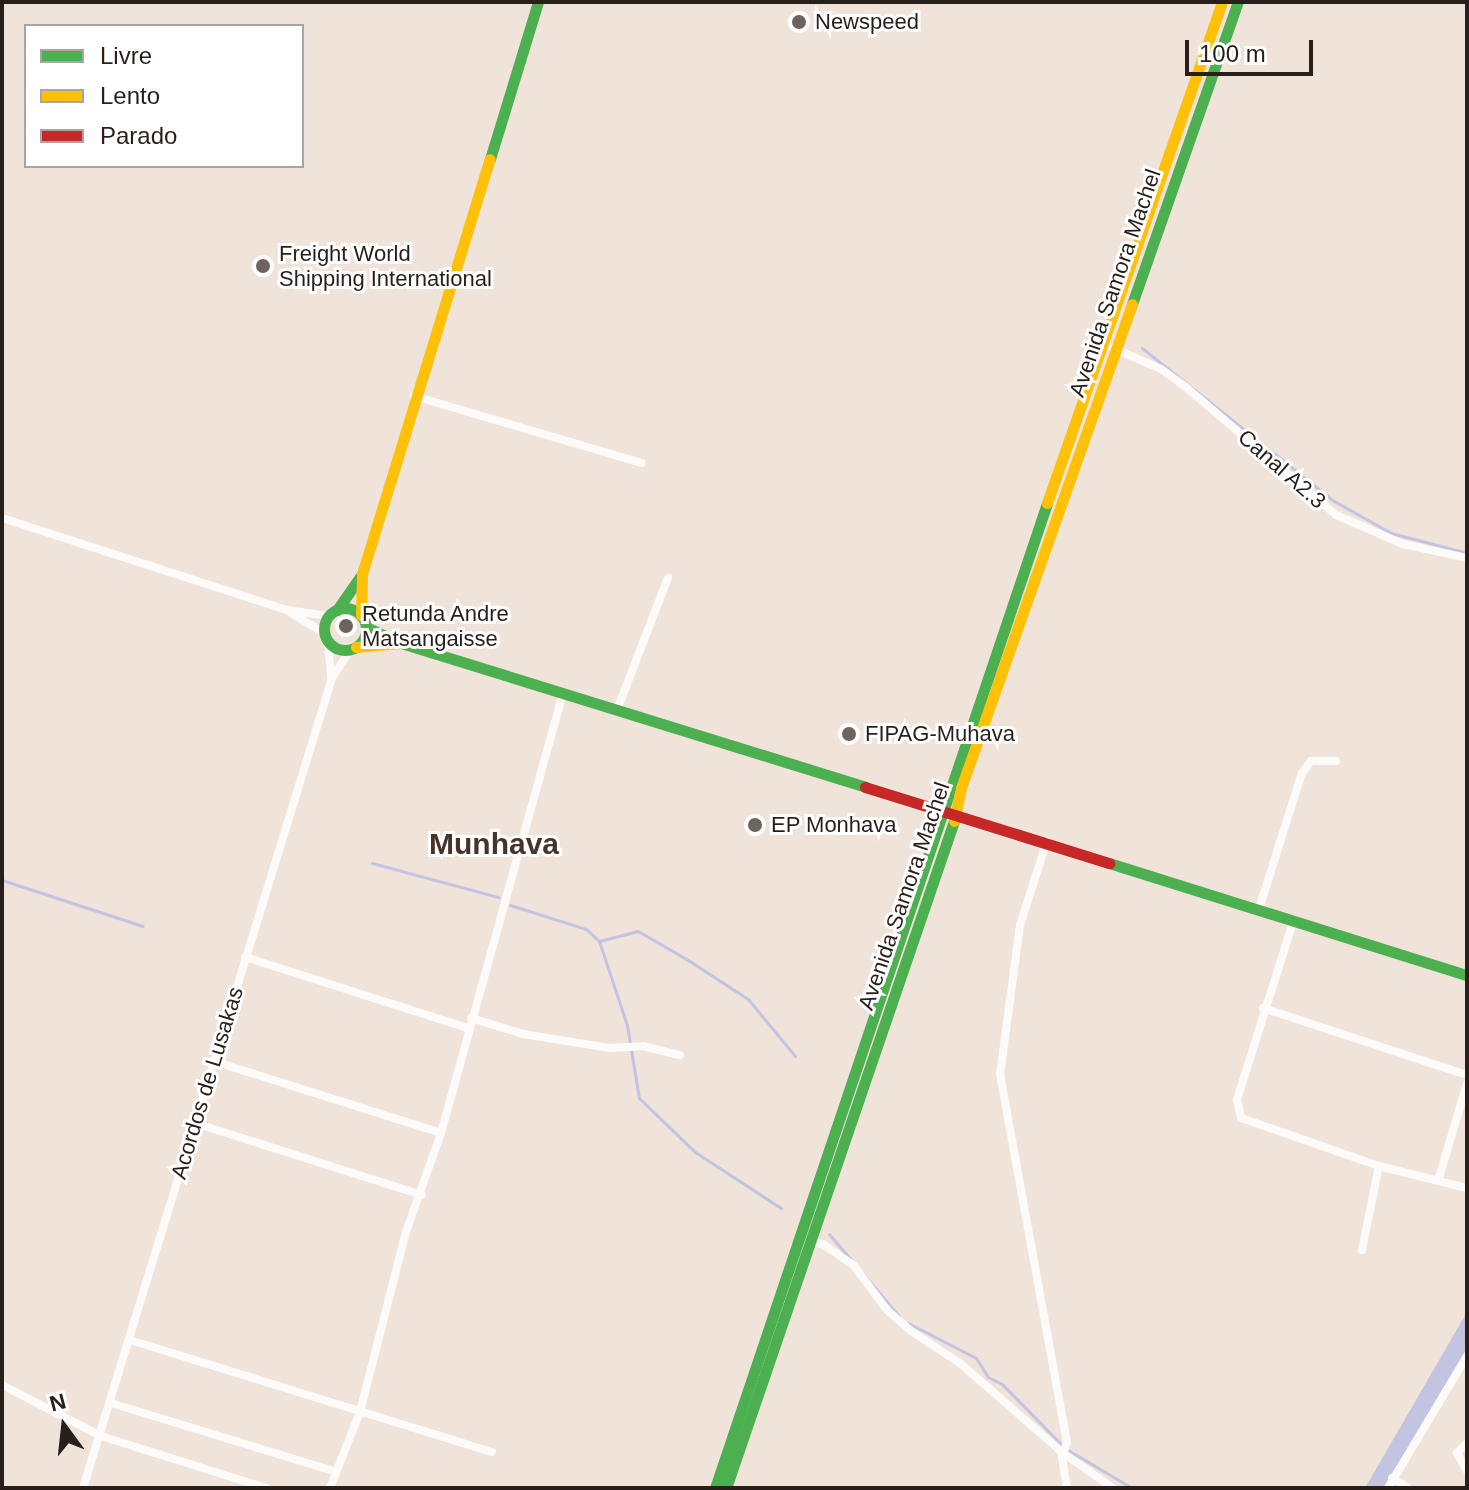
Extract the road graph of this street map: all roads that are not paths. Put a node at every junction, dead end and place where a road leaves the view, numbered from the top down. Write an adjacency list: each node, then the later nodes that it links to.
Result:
1 (538, 2): 5 (main road)
2 (1222, 2): 22 (main road, Avenida Samora Machel)
3 (1238, 2): 4 (main road, Avenida Samora Machel)
4 (1113, 348): 8 (street, Canal A2.3); 23 (main road, Avenida Samora Machel)
5 (414, 396): 6 (street); 9 (main road)
6 (641, 463)
7 (2, 518): 11 (street)
8 (1467, 558)
9 (362, 574): 12 (main road); 13 (main road)
10 (668, 578): 20 (street)
11 (287, 610): 12 (street); 15 (street)
12 (333, 613): 13 (main road); 15 (main road)
13 (361, 615): 14 (main road)
14 (366, 627): 16 (main road); 17 (main road)
15 (326, 637): 17 (main road); 18 (street)
16 (401, 643): 17 (main road); 19 (main road)
17 (353, 649): 18 (street)
18 (332, 678): 27 (street, Acordos de Lusakas)
19 (563, 693): 20 (main road); 30 (street)
20 (617, 710): 22 (main road)
21 (1336, 761): 25 (street)
22 (940, 808): 23 (main road); 59 (main road, Avenida Samora Machel)
23 (957, 813): 24 (main road); 42 (main road, Avenida Samora Machel)
24 (1047, 841): 25 (main road); 51 (street)
25 (1259, 909): 26 (main road)
26 (1294, 919): 28 (main road); 29 (street)
27 (245, 957): 31 (street); 33 (street, Acordos de Lusakas)
28 (1467, 975)
29 (1263, 1008): 34 (street); 38 (street)
30 (471, 1018): 31 (street); 32 (street)
31 (468, 1028): 37 (street)
32 (680, 1055)
33 (213, 1061): 36 (street, Acordos de Lusakas); 37 (street)
34 (1467, 1075)
35 (1467, 1084): 39 (street)
36 (195, 1123): 41 (street); 44 (street, Acordos de Lusakas)
37 (441, 1133): 41 (street)
38 (1379, 1166): 39 (street); 43 (street)
39 (1438, 1181): 40 (street)
40 (1467, 1188)
41 (422, 1195): 48 (street)
42 (809, 1242): 51 (street); 60 (main road, Avenida Samora Machel)
43 (1362, 1250)
44 (130, 1340): 47 (street, Acordos de Lusakas); 48 (street)
45 (1467, 1356): 55 (street)
46 (2, 1385): 49 (street)
47 (111, 1403): 49 (street, Acordos de Lusakas); 54 (street)
48 (360, 1412): 52 (street); 54 (street)
49 (101, 1436): 56 (street, Acordos de Lusakas); 57 (street)
50 (1467, 1443): 53 (street)
51 (1064, 1449): 61 (street); 62 (street)
52 (492, 1452)
53 (1467, 1471)
54 (336, 1472): 58 (street)
55 (1392, 1478): 63 (street); 64 (street)
56 (83, 1488)
57 (266, 1488)
58 (330, 1488)
59 (715, 1488)
60 (726, 1488)
61 (1067, 1488)
62 (1113, 1488)
63 (1388, 1488)
64 (1408, 1488)

